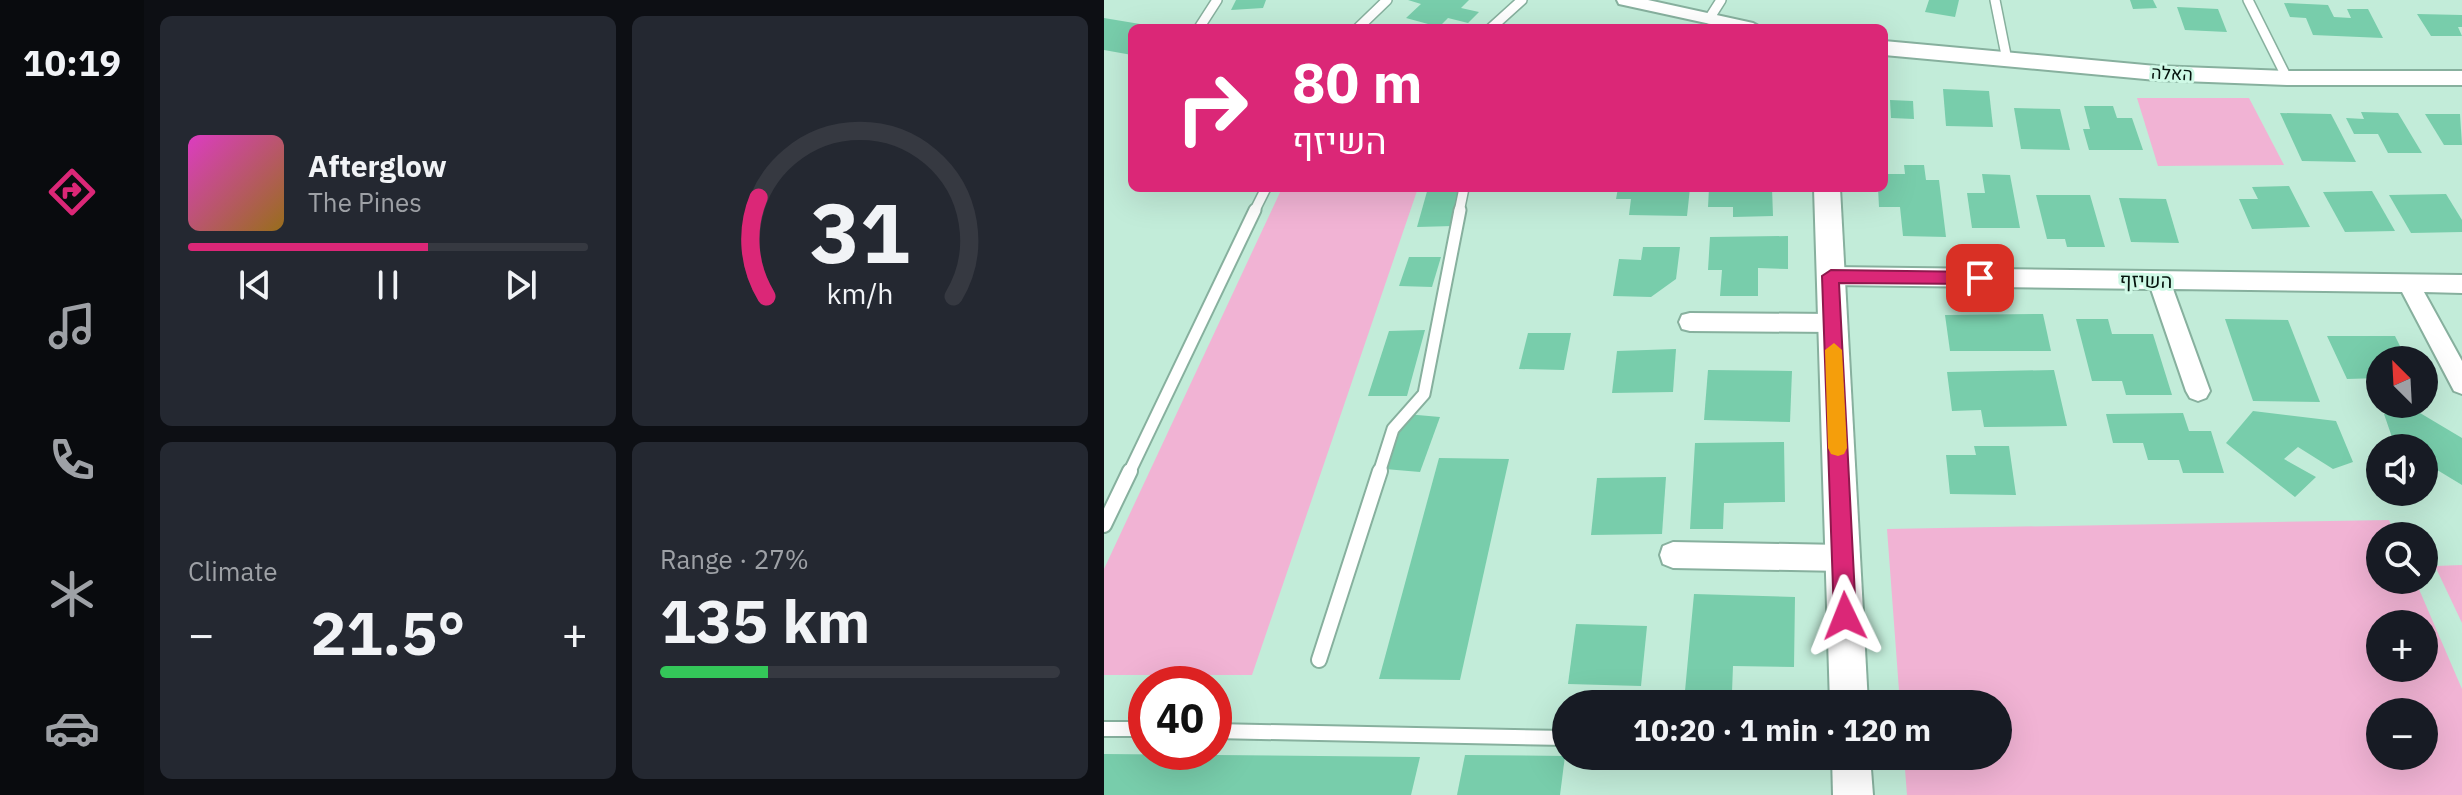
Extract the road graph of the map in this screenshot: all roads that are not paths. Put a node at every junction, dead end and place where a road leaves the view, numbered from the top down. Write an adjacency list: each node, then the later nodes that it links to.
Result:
1 (1217, 0): 9 (lane)
2 (1387, 0): 10 (lane)
3 (1522, 0): 11 (lane)
4 (1625, 0): 8 (street)
5 (1721, 0): 8 (lane)
6 (1995, 0): 14 (lane)
7 (2248, 0): 15 (lane)
8 (1709, 19): 12 (street)
9 (1202, 24)
10 (1362, 24)
11 (1495, 24)
12 (1733, 24)
13 (1888, 48): 14 (street, האלה)
14 (2007, 60): 15 (street, האלה)
15 (2287, 78): 16 (street, האלה)
16 (2462, 78)
17 (1264, 192): 28 (lane)
18 (1463, 192): 31 (lane)
19 (1827, 192): 20 (street)
20 (1831, 276): 21 (street, השיזף); 25 (street)
21 (2159, 280): 22 (street, השיזף); 27 (street)
22 (2408, 283): 23 (street, השיזף); 26 (street)
23 (2462, 284)
24 (1690, 322): 25 (street)
25 (1832, 323): 30 (street)
26 (2462, 384)
27 (2198, 391)
28 (1104, 525)
29 (1673, 555): 30 (street)
30 (1842, 558): 32 (street)
31 (1319, 660)
32 (1848, 690)
33 (1104, 729): 34 (lane)
34 (1128, 729)
35 (1232, 731): 36 (lane)
36 (1552, 738)
37 (1850, 770): 38 (street)
38 (1853, 795)

